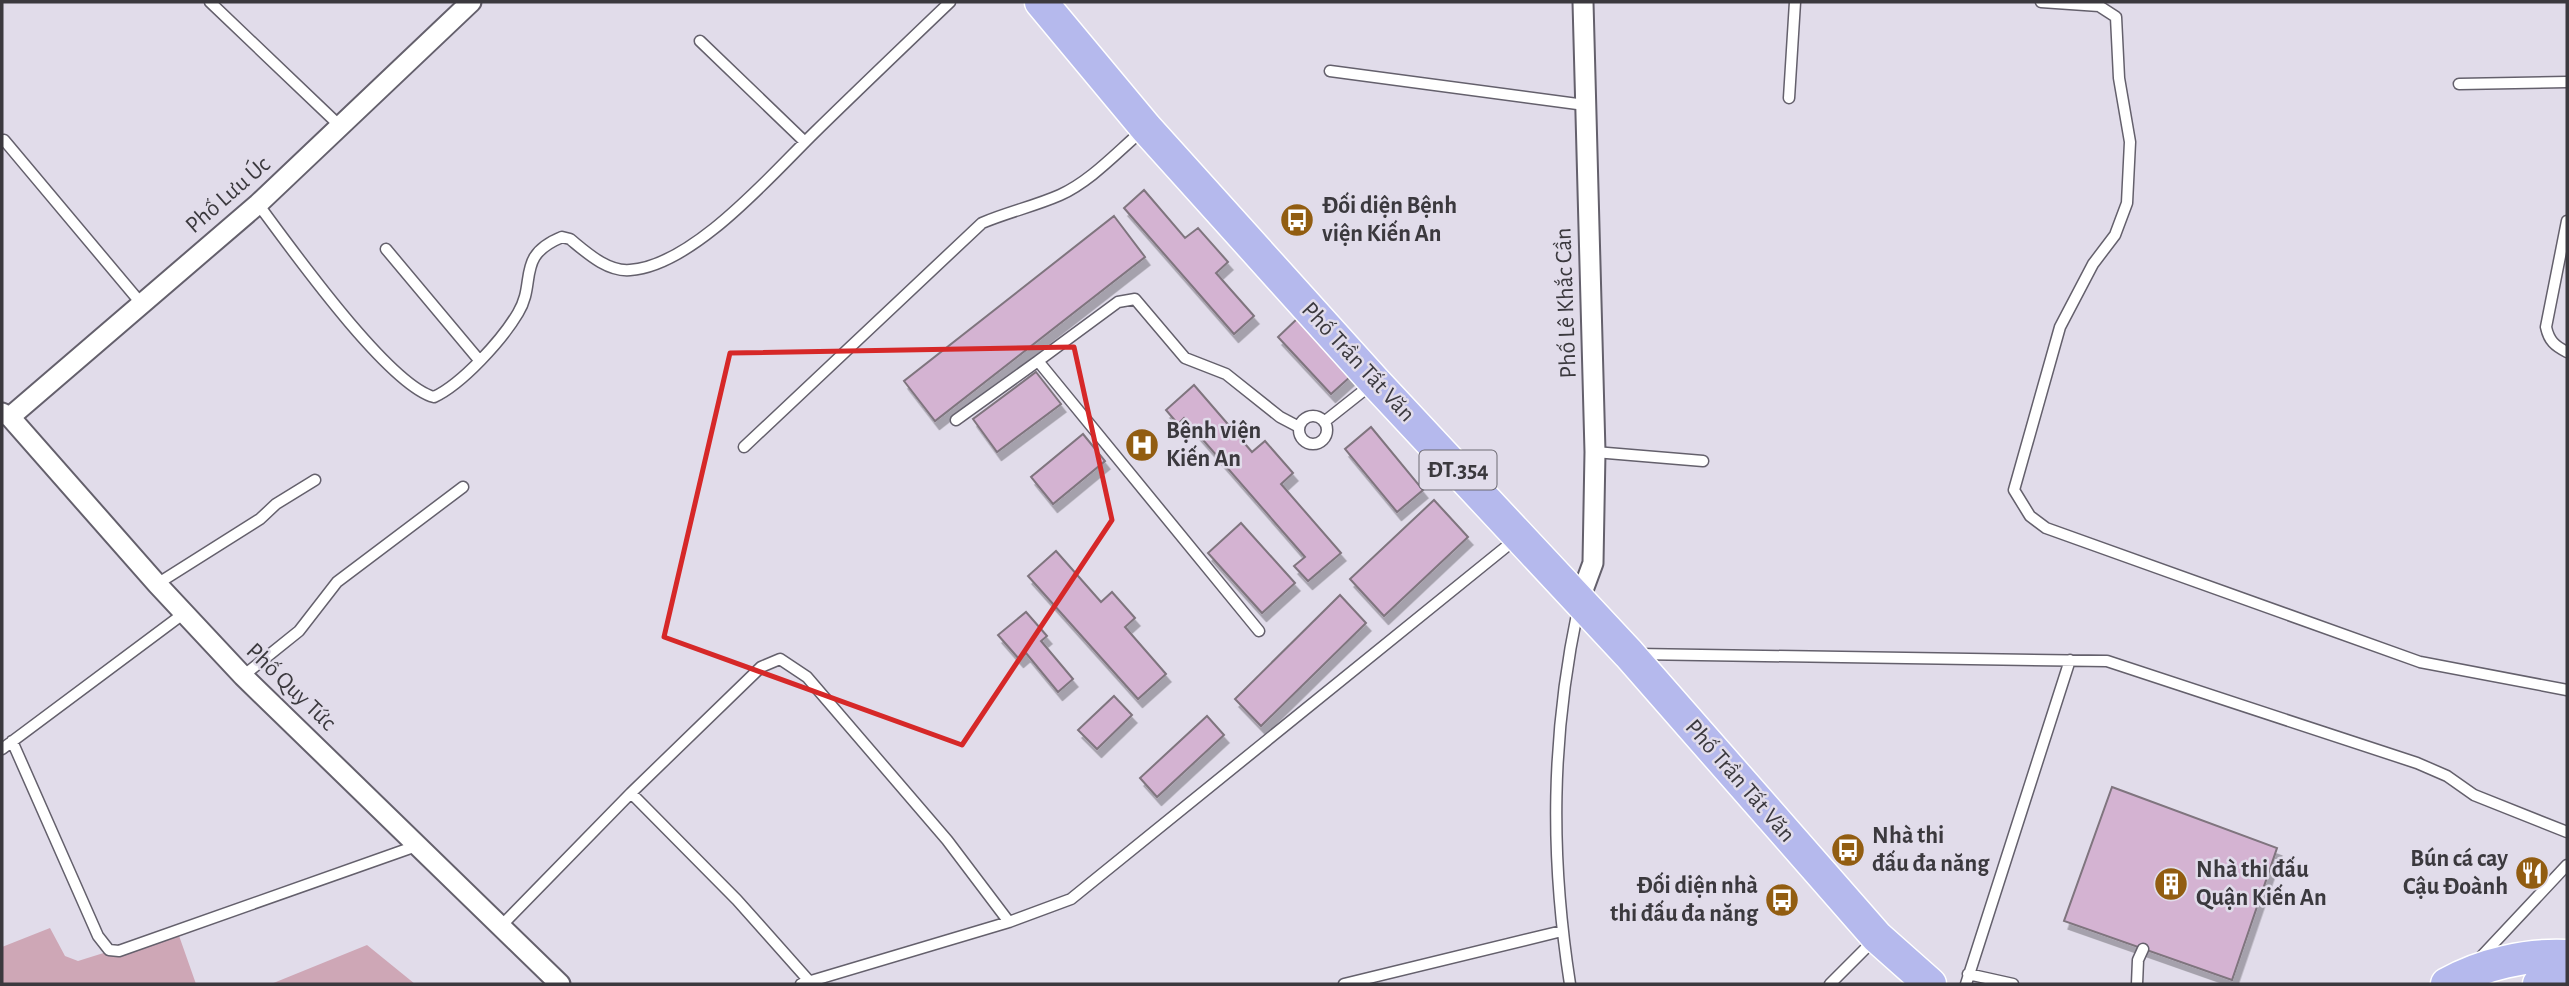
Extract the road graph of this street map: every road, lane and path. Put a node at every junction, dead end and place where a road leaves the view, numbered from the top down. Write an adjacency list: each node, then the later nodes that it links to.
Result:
1 (210, 2): 14 (lane)
2 (471, 2): 14 (street, Phố Lưu Úc)
3 (950, 2): 17 (lane)
4 (1041, 2): 15 (main road, Phố Trần Tất Văn / ĐT.354)
5 (1583, 2): 13 (street, Phố Lê Khắc Cần)
6 (1795, 2): 12 (lane)
7 (2041, 2): 43 (lane)
8 (700, 41): 17 (lane)
9 (1330, 71): 13 (lane)
10 (2567, 82): 11 (lane)
11 (2459, 84)
12 (1789, 98)
13 (1585, 105): 31 (street, Phố Lê Khắc Cần)
14 (340, 126): 18 (street, Phố Lưu Úc)
15 (1146, 128): 25 (main road, Phố Trần Tất Văn / ĐT.354); 30 (lane)
16 (4, 140): 21 (lane)
17 (805, 142): 23 (lane)
18 (258, 204): 21 (street, Phố Lưu Úc); 23 (lane)
19 (2567, 221): 22 (lane)
20 (386, 249): 23 (lane)
21 (141, 302): 26 (street, Phố Lưu Úc)
22 (2567, 352)
23 (479, 360)
24 (1038, 361): 27 (lane); 29 (lane); 39 (lane)
25 (1375, 382): 28 (lane); 35 (main road, Phố Trần Tất Văn / ĐT.354)
26 (6, 415): 36 (street, Phố Quy Tức)
27 (956, 420)
28 (1324, 422): 29 (lane); 29 (lane)
29 (1300, 427)
30 (744, 447)
31 (1595, 452): 32 (lane); 37 (street, Phố Lê Khắc Cần)
32 (1703, 461)
33 (315, 480): 36 (lane)
34 (463, 487): 42 (lane)
35 (1520, 536): 37 (main road, Phố Trần Tất Văn / ĐT.354); 50 (lane)
36 (157, 584): 38 (street, Phố Quy Tức)
37 (1579, 601): 40 (main road, Phố Trần Tất Văn / ĐT.354); 52 (lane)
38 (183, 614): 42 (street, Phố Quy Tức); 44 (lane)
39 (1259, 631)
40 (1629, 654): 41 (lane); 53 (main road, Phố Trần Tất Văn / ĐT.354)
41 (2070, 660): 47 (lane); 57 (lane)
42 (243, 676): 48 (street, Phố Quy Tức)
43 (2567, 690)
44 (12, 741): 45 (lane); 48 (lane)
45 (2, 749)
46 (631, 793): 50 (lane); 51 (lane); 59 (lane)
47 (2567, 832)
48 (419, 845): 51 (street, Phố Quy Tức)
49 (2567, 865): 58 (lane)
50 (1009, 922): 59 (lane)
51 (501, 926): 60 (street, Phố Quy Tức)
52 (1562, 931): 61 (lane); 62 (lane)
53 (1877, 937): 63 (lane); 64 (main road, Phố Trần Tất Văn / ĐT.354); 65 (main road, Phố Trần Tất Văn / ĐT.354)
54 (2143, 949): 67 (lane)
55 (2567, 956): 58 (main road)
56 (2567, 968): 68 (main road)
57 (1967, 979): 66 (lane)
58 (2456, 979)
59 (806, 983)
60 (560, 984)
61 (1344, 984)
62 (1570, 984)
63 (1830, 984)
64 (1901, 984)
65 (1930, 984)
66 (2013, 984)
67 (2137, 984)
68 (2539, 984)

